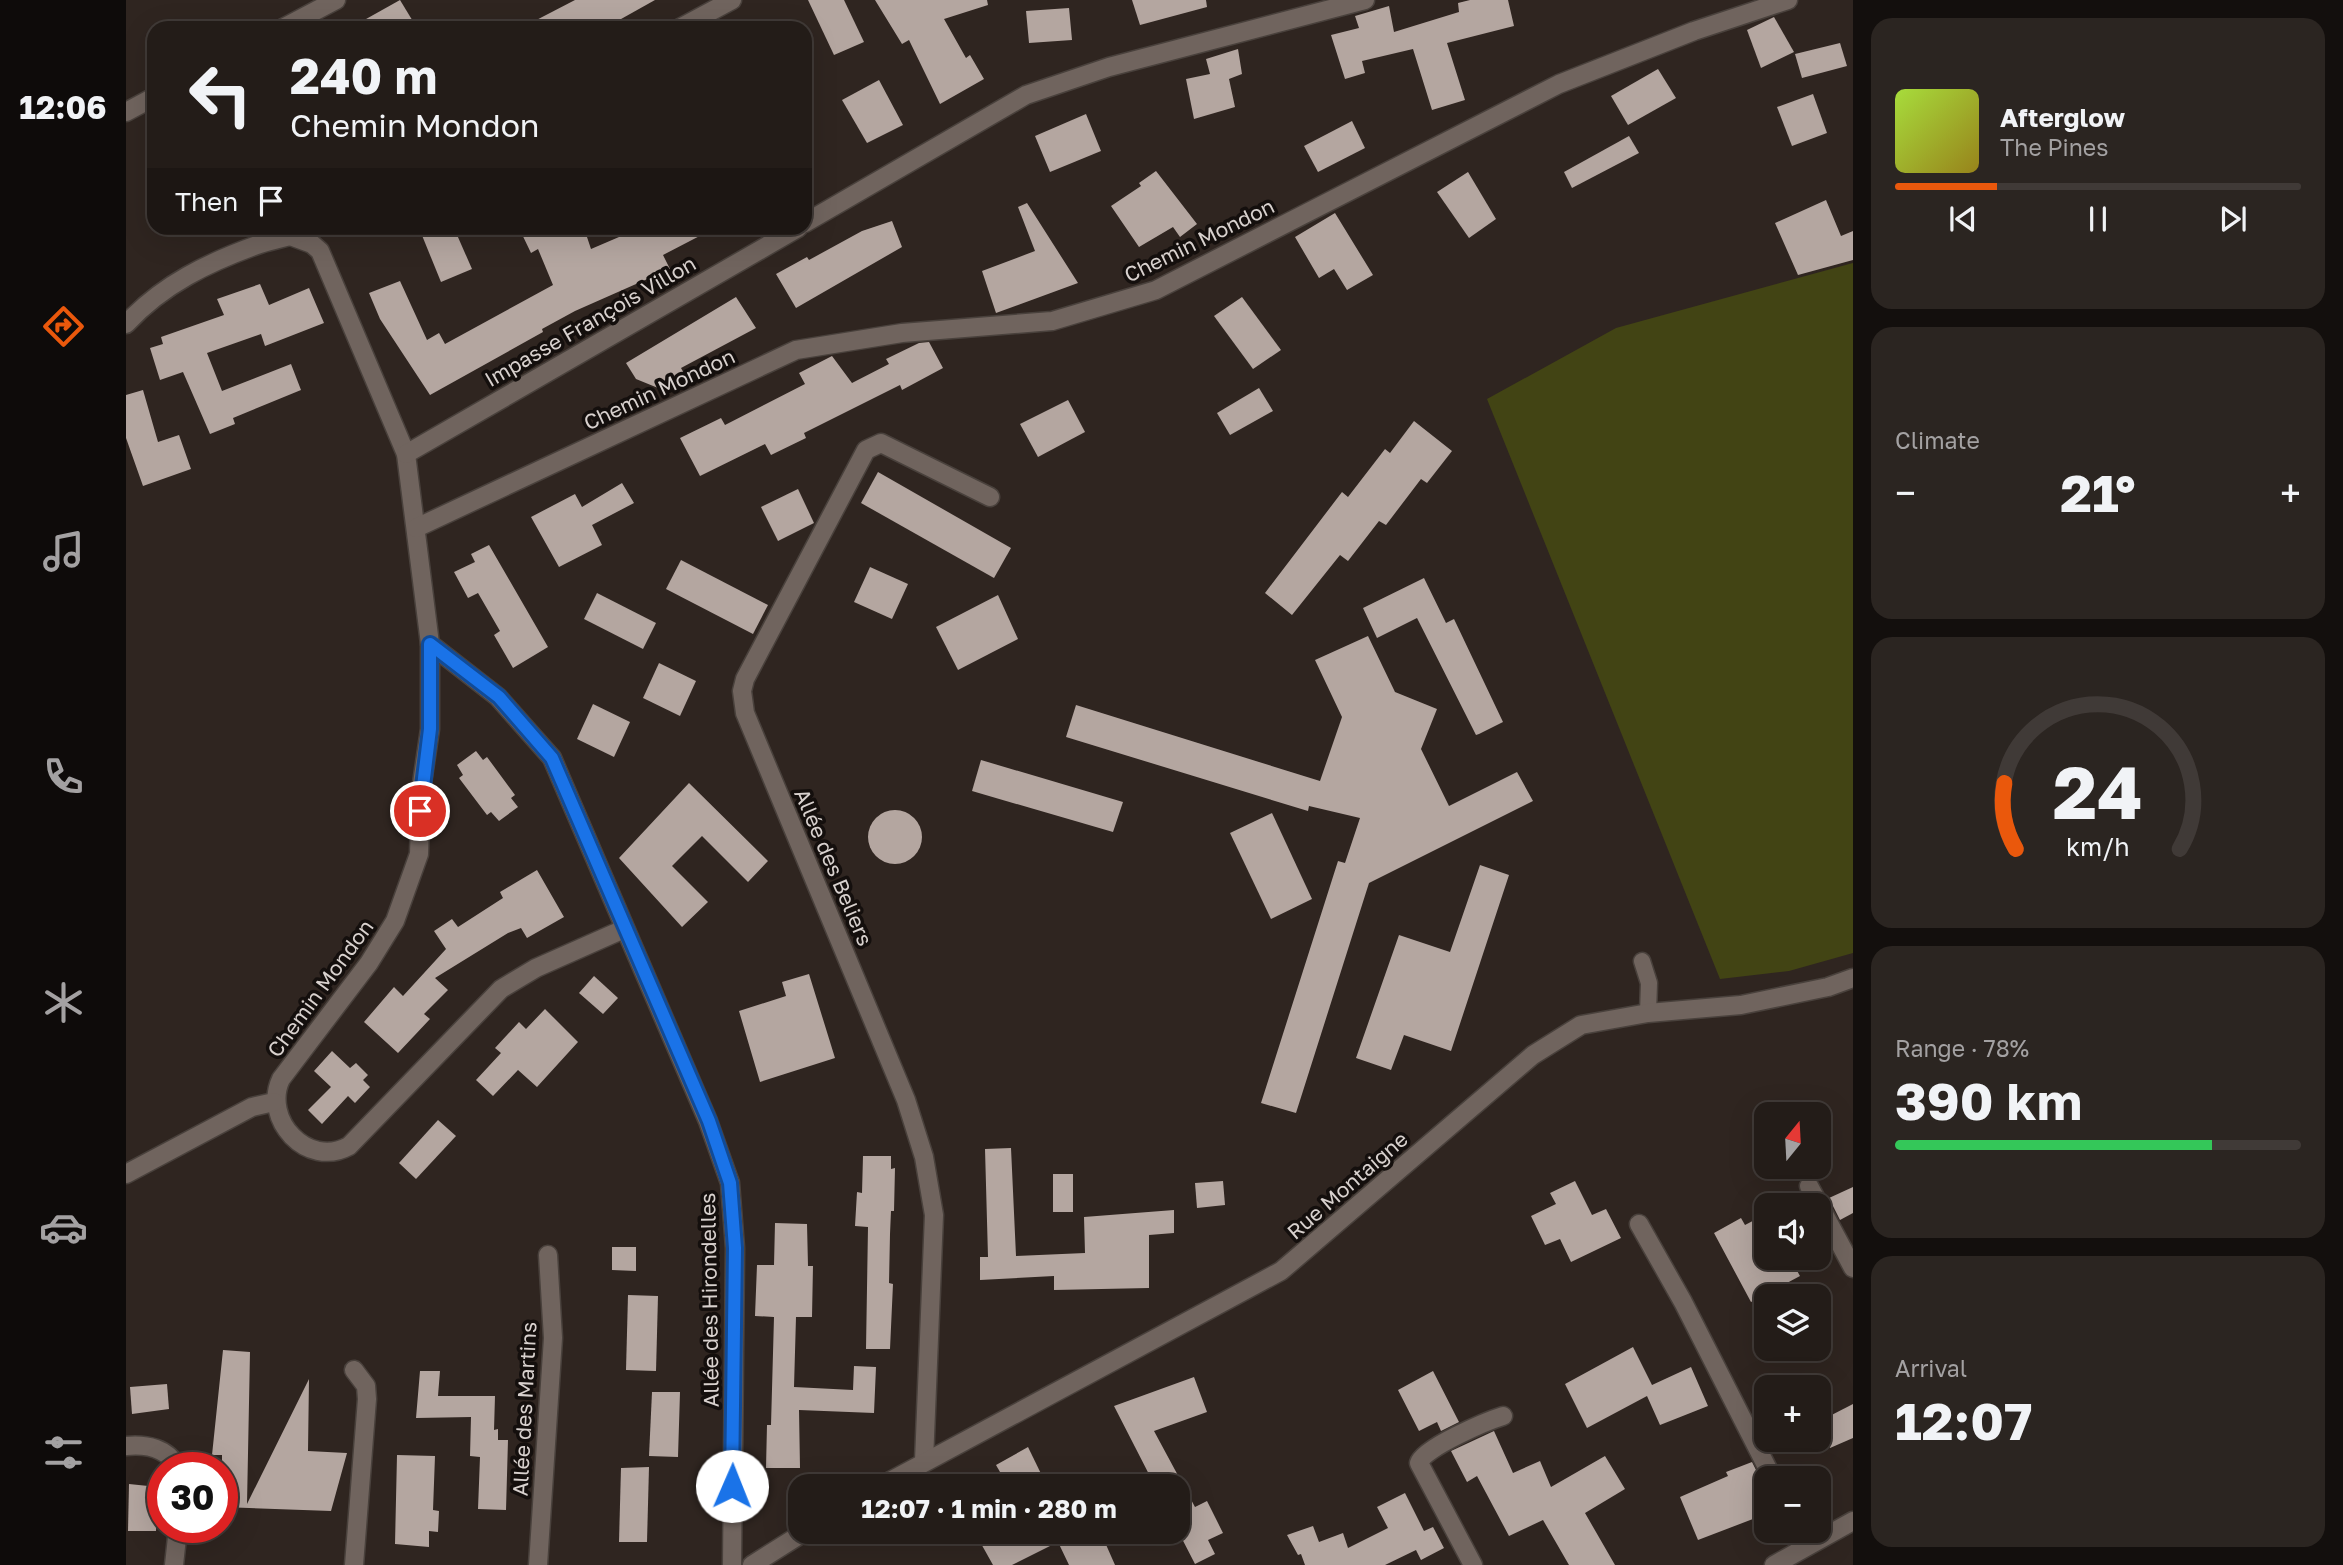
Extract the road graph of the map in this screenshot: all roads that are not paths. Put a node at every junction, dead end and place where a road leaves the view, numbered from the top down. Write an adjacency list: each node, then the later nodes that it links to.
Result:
1 (335, 0): 5 (street)
2 (732, 0): 6 (street)
3 (1365, 0): 9 (street)
4 (1788, 0): 16 (street, Chemin Mondon)
5 (296, 21)
6 (693, 21)
7 (147, 101): 8 (street)
8 (126, 112)
9 (812, 219)
10 (296, 235): 12 (street)
11 (786, 235): 14 (street, Impasse François Villon)
12 (292, 237): 13 (street); 14 (street, Chemin Mondon)
13 (126, 324)
14 (406, 454): 16 (street, Chemin Mondon)
15 (990, 497): 32 (street, Allée des Beliers)
16 (416, 528): 17 (street, Chemin Mondon)
17 (430, 644): 18 (street, Allée des Hirondelles); 22 (street, Chemin Mondon)
18 (624, 929): 22 (street); 43 (street, Allée des Hirondelles)
19 (1642, 961): 21 (lane)
20 (1853, 978): 21 (street, Rue Montaigne)
21 (1648, 1013): 32 (street, Rue Montaigne)
22 (274, 1102): 23 (street)
23 (126, 1174)
24 (1809, 1186): 27 (street)
25 (1639, 1224): 33 (street)
26 (548, 1255): 42 (street, Allée des Martins)
27 (1853, 1268)
28 (354, 1370): 41 (street)
29 (1503, 1416): 45 (street)
30 (126, 1446): 31 (street)
31 (160, 1452)
32 (924, 1461): 34 (street, Rue Montaigne)
33 (1766, 1466)
34 (902, 1474)
35 (1853, 1521): 36 (street)
36 (1831, 1529)
37 (788, 1542): 44 (street)
38 (176, 1543): 40 (street)
39 (1795, 1543): 46 (street)
40 (174, 1565)
41 (354, 1565)
42 (538, 1565)
43 (732, 1565)
44 (752, 1565)
45 (1472, 1565)
46 (1774, 1565)

